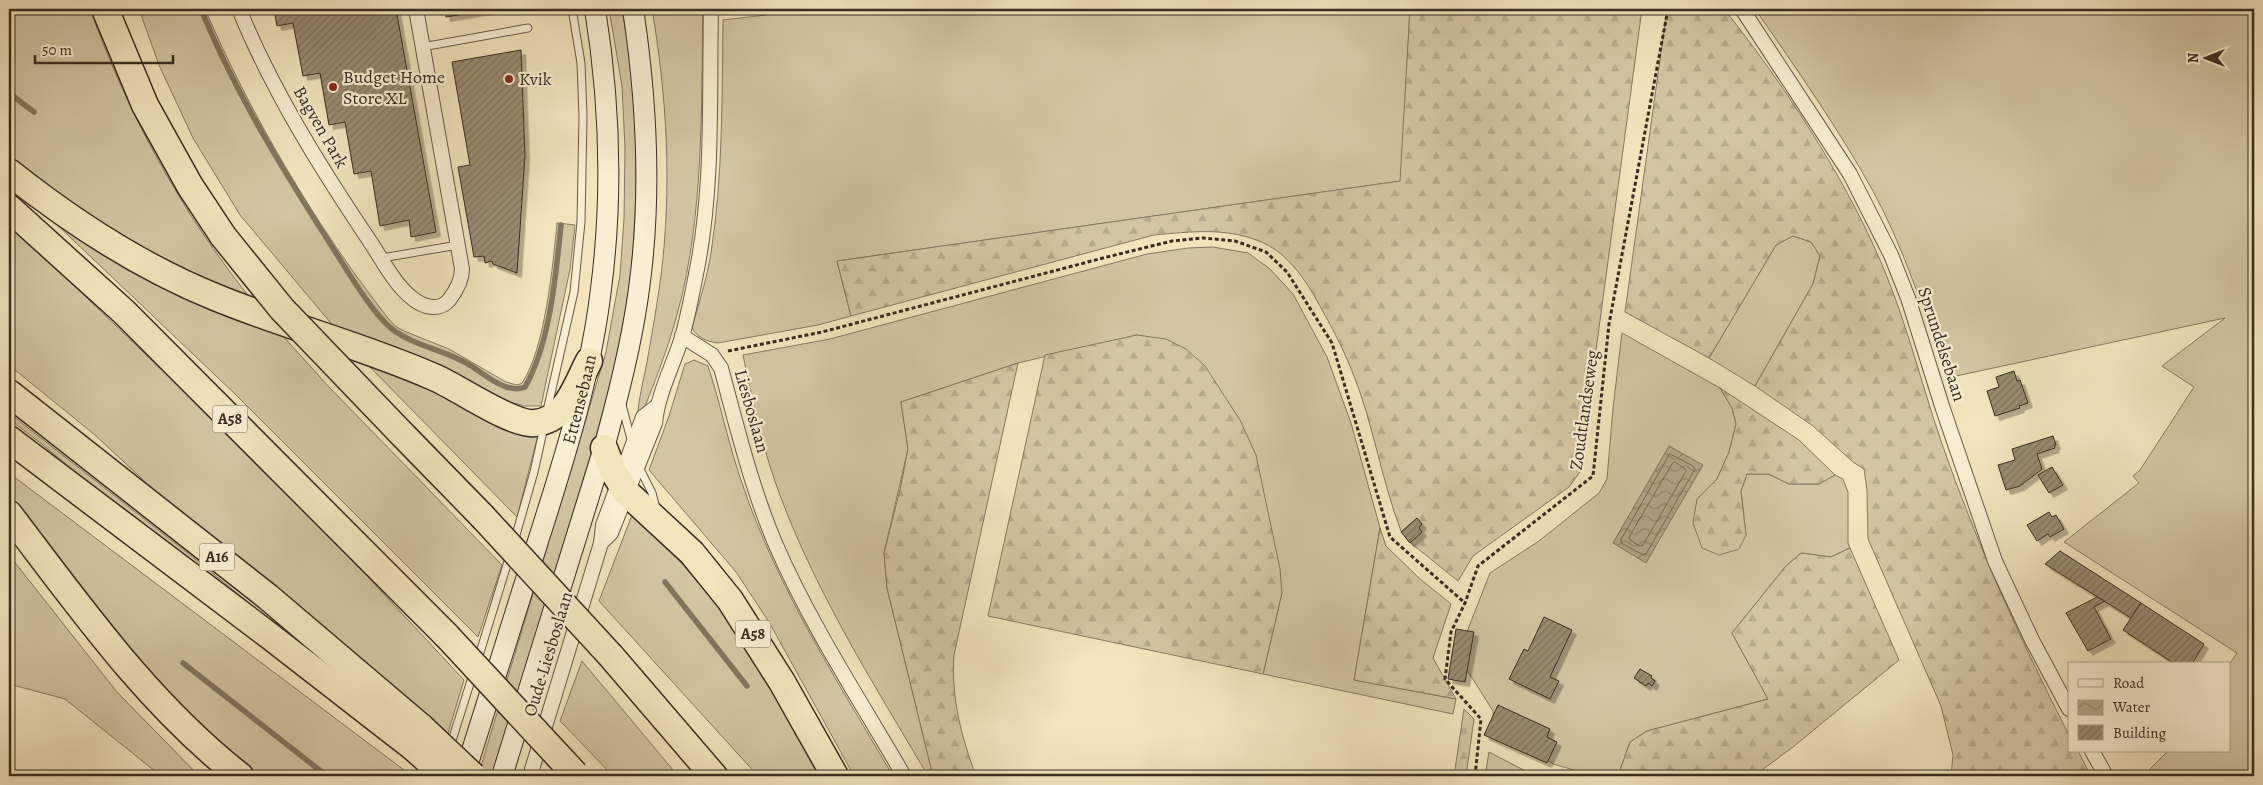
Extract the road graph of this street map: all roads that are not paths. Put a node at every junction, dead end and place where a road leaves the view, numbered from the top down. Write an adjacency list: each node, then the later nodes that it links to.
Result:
1 (105, 9): 39 (highway, bridge)
2 (239, 9): 14 (street, Bagven Park)
3 (416, 9): 10 (street, Bagven Park)
4 (572, 9): 20 (lane, Ettensebaan)
5 (596, 9): 16 (main road, Ettensebaan)
6 (632, 9): 18 (main road, Ettensebaan)
7 (711, 9): 15 (street)
8 (1742, 9): 28 (street, Sprundelsebaan)
9 (528, 28): 10 (lane)
10 (422, 47): 13 (street, Bagven Park)
11 (9, 172): 20 (highway)
12 (9, 208): 32 (highway, A58, bridge)
13 (458, 245): 14 (lane); 14 (street, Bagven Park)
14 (382, 258)
15 (682, 336): 19 (street, Oude Liesboslaan); 41 (street, Liesboslaan)
16 (589, 361): 20 (highway); 35 (main road, Ettensebaan)
17 (9, 393): 29 (highway, A16)
18 (618, 395): 22 (main road, Ettensebaan); 23 (lane)
19 (657, 406): 23 (street, Oude Liesboslaan); 24 (street, Oude Liesboslaan)
20 (545, 421): 31 (lane, Ettensebaan)
21 (9, 439): 29 (highway, A16)
22 (604, 448): 25 (highway); 37 (main road, Ettensebaan)
23 (633, 449): 24 (lane); 25 (street, Oude Liesboslaan)
24 (638, 464): 25 (street, Oude Liesboslaan); 27 (lane)
25 (622, 487): 27 (highway, A58); 38 (street, Oude Liesboslaan)
26 (9, 514): 33 (highway)
27 (659, 524): 40 (highway, A58)
28 (2068, 707)
29 (417, 738): 31 (highway, A16, bridge); 36 (highway, bridge)
30 (2093, 752): 42 (street)
31 (446, 767): 34 (lane, Ettensebaan)
32 (576, 775)
33 (240, 776)
34 (441, 776)
35 (464, 776)
36 (473, 776)
37 (502, 776)
38 (530, 776)
39 (714, 776)
40 (835, 776)
41 (904, 776)
42 (2106, 776)

